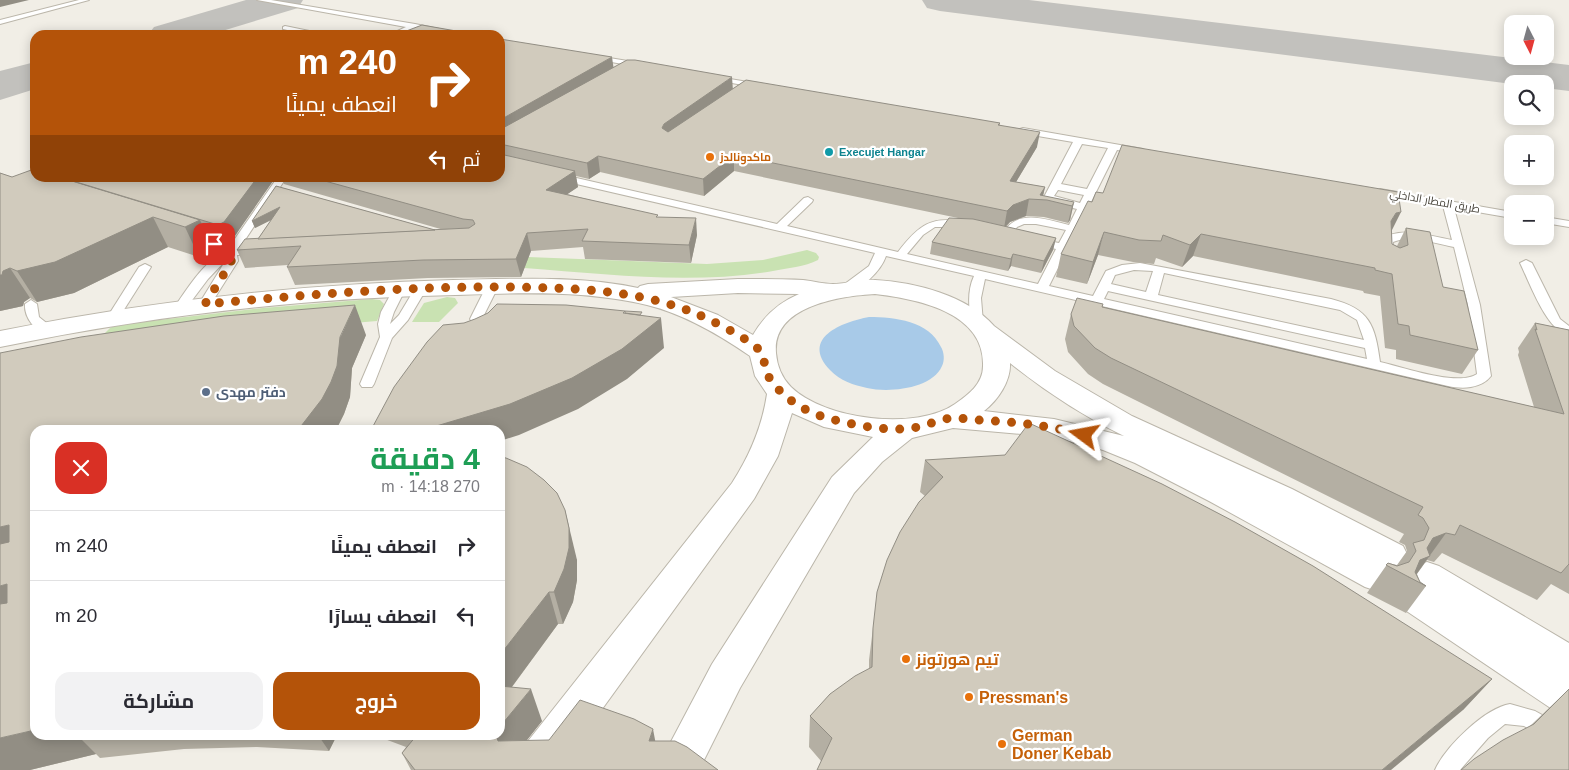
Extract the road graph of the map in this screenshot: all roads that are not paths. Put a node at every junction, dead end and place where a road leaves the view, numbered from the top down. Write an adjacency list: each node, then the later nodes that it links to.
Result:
1 (86, 0): 3 (lane)
2 (260, 0): 4 (lane)
3 (0, 22)
4 (415, 26): 7 (lane); 8 (lane)
5 (285, 28): 6 (lane)
6 (295, 30)
7 (405, 30)
8 (437, 30)
9 (585, 56): 10 (lane)
10 (635, 64): 11 (lane); 12 (lane)
11 (654, 68)
12 (618, 74)
13 (703, 76): 14 (lane)
14 (769, 87)
15 (1017, 130): 16 (lane)
16 (1079, 140): 17 (lane); 21 (lane)
17 (1114, 146): 18 (lane); 23 (lane)
18 (1153, 153)
19 (548, 175): 30 (lane)
20 (280, 184): 38 (lane)
21 (1054, 186): 23 (lane); 26 (lane)
22 (1368, 190): 25 (lane, طريق المطار الداخلي)
23 (1091, 193): 26 (lane)
24 (808, 200): 30 (lane)
25 (1448, 204): 27 (lane, طريق المطار الداخلي); 34 (lane)
26 (1084, 207): 32 (lane)
27 (1504, 214)
28 (1554, 222): 29 (lane)
29 (1569, 224)
30 (778, 228): 37 (lane)
31 (978, 229): 39 (lane)
32 (1073, 229): 35 (lane); 35 (lane)
33 (186, 236): 38 (lane)
34 (1458, 245): 41 (lane); 67 (lane)
35 (1063, 247): 48 (lane)
36 (269, 251): 38 (lane)
37 (881, 251): 39 (lane); 49 (lane)
38 (232, 252): 54 (lane); 55 (lane)
39 (900, 256): 44 (lane)
40 (1526, 263): 62 (lane)
41 (1389, 266)
42 (145, 268): 56 (lane)
43 (1159, 269): 45 (lane); 51 (lane); 65 (lane)
44 (982, 274): 48 (lane); 60 (lane)
45 (1104, 286): 51 (lane); 52 (lane)
46 (492, 287): 47 (street); 50 (street); 57 (lane)
47 (410, 288): 54 (street); 63 (lane); 63 (lane)
48 (1042, 288): 52 (lane)
49 (842, 290): 50 (street); 60 (street); 66 (street)
50 (622, 293): 66 (street)
51 (1151, 297): 65 (lane)
52 (1097, 301): 67 (lane)
53 (30, 304): 61 (lane)
54 (205, 304): 55 (street)
55 (180, 308): 56 (street)
56 (114, 316): 61 (street)
57 (476, 320): 58 (lane); 59 (lane)
58 (493, 321)
59 (461, 325)
60 (981, 327): 70 (street); 70 (street)
61 (48, 329): 64 (street)
62 (1569, 332)
63 (386, 337): 68 (lane)
64 (0, 339)
65 (1372, 346): 67 (lane)
66 (761, 352): 69 (street)
67 (1374, 365)
68 (366, 384)
69 (781, 393): 71 (street); 75 (street)
70 (950, 418): 71 (street)
71 (904, 429): 76 (street)
72 (1564, 657): 73 (street)
73 (1569, 698)
74 (1569, 742): 77 (lane)
75 (532, 770)
76 (677, 770)
77 (1446, 770)

